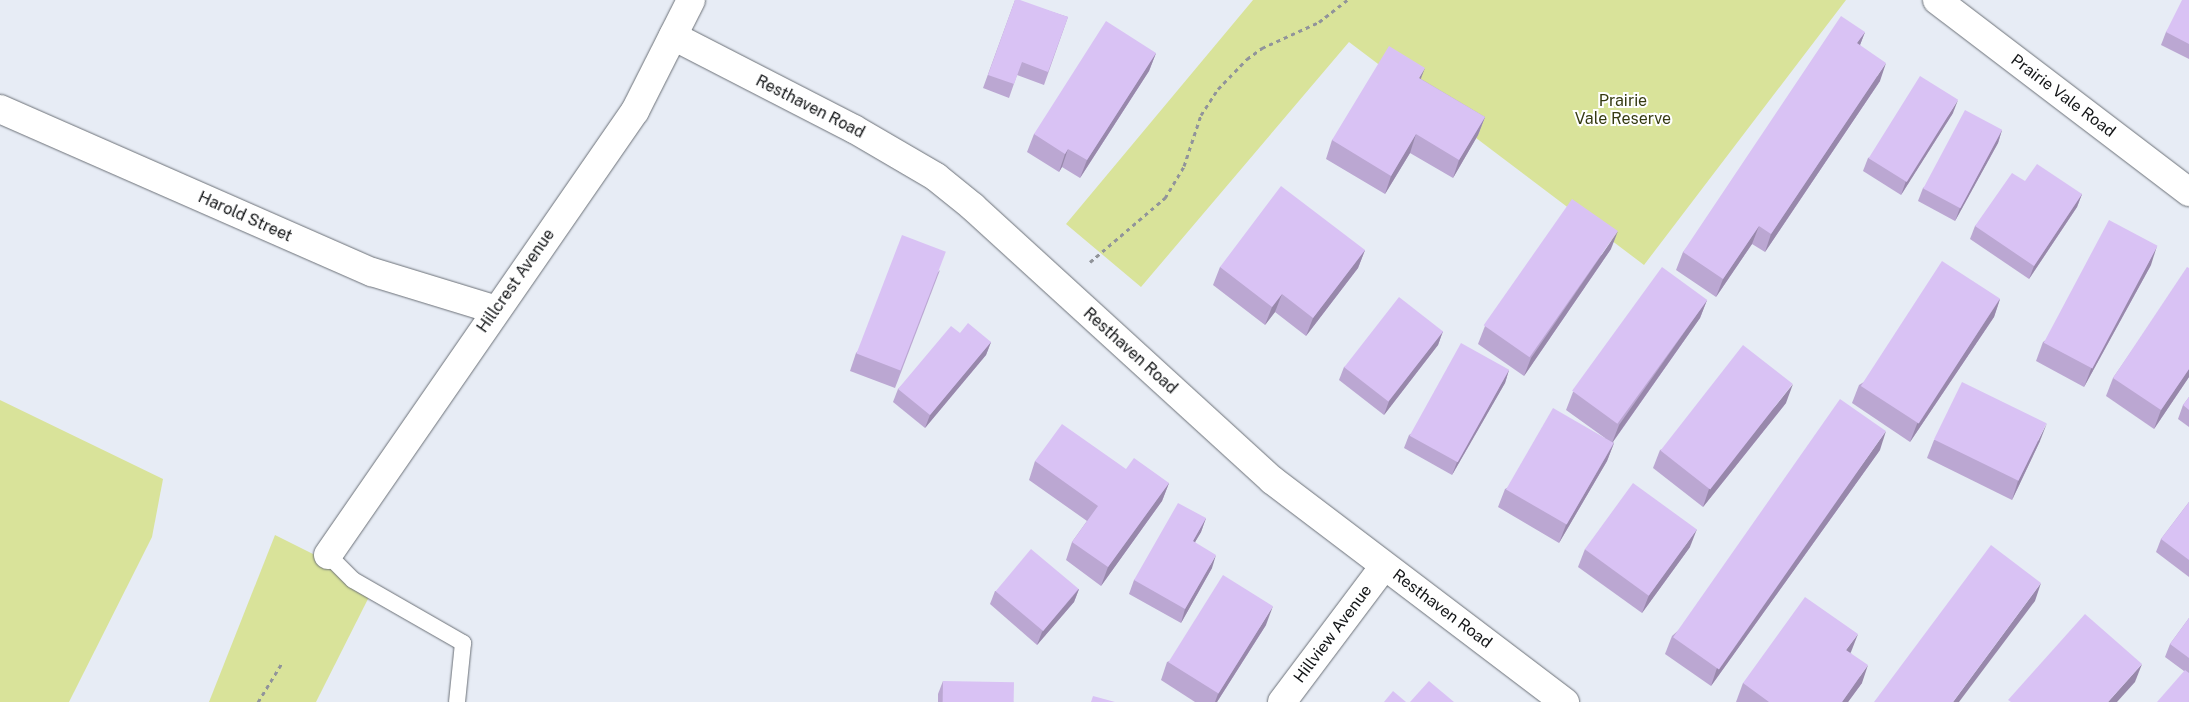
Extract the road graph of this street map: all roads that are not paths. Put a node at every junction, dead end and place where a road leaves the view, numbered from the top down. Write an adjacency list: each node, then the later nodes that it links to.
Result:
1 (691, 0): 3 (street, Hillcrest Avenue)
2 (1937, 0): 5 (street, Prairie Vale Road)
3 (673, 36): 6 (street, Hillcrest Avenue); 8 (street, Resthaven Road)
4 (0, 109): 6 (street, Harold Street)
5 (2189, 192)
6 (496, 310): 7 (street, Hillcrest Avenue)
7 (328, 555): 9 (lane)
8 (1384, 566): 10 (street, Hillview Avenue); 11 (street, Resthaven Road)
9 (457, 702)
10 (1282, 702)
11 (1565, 702)

